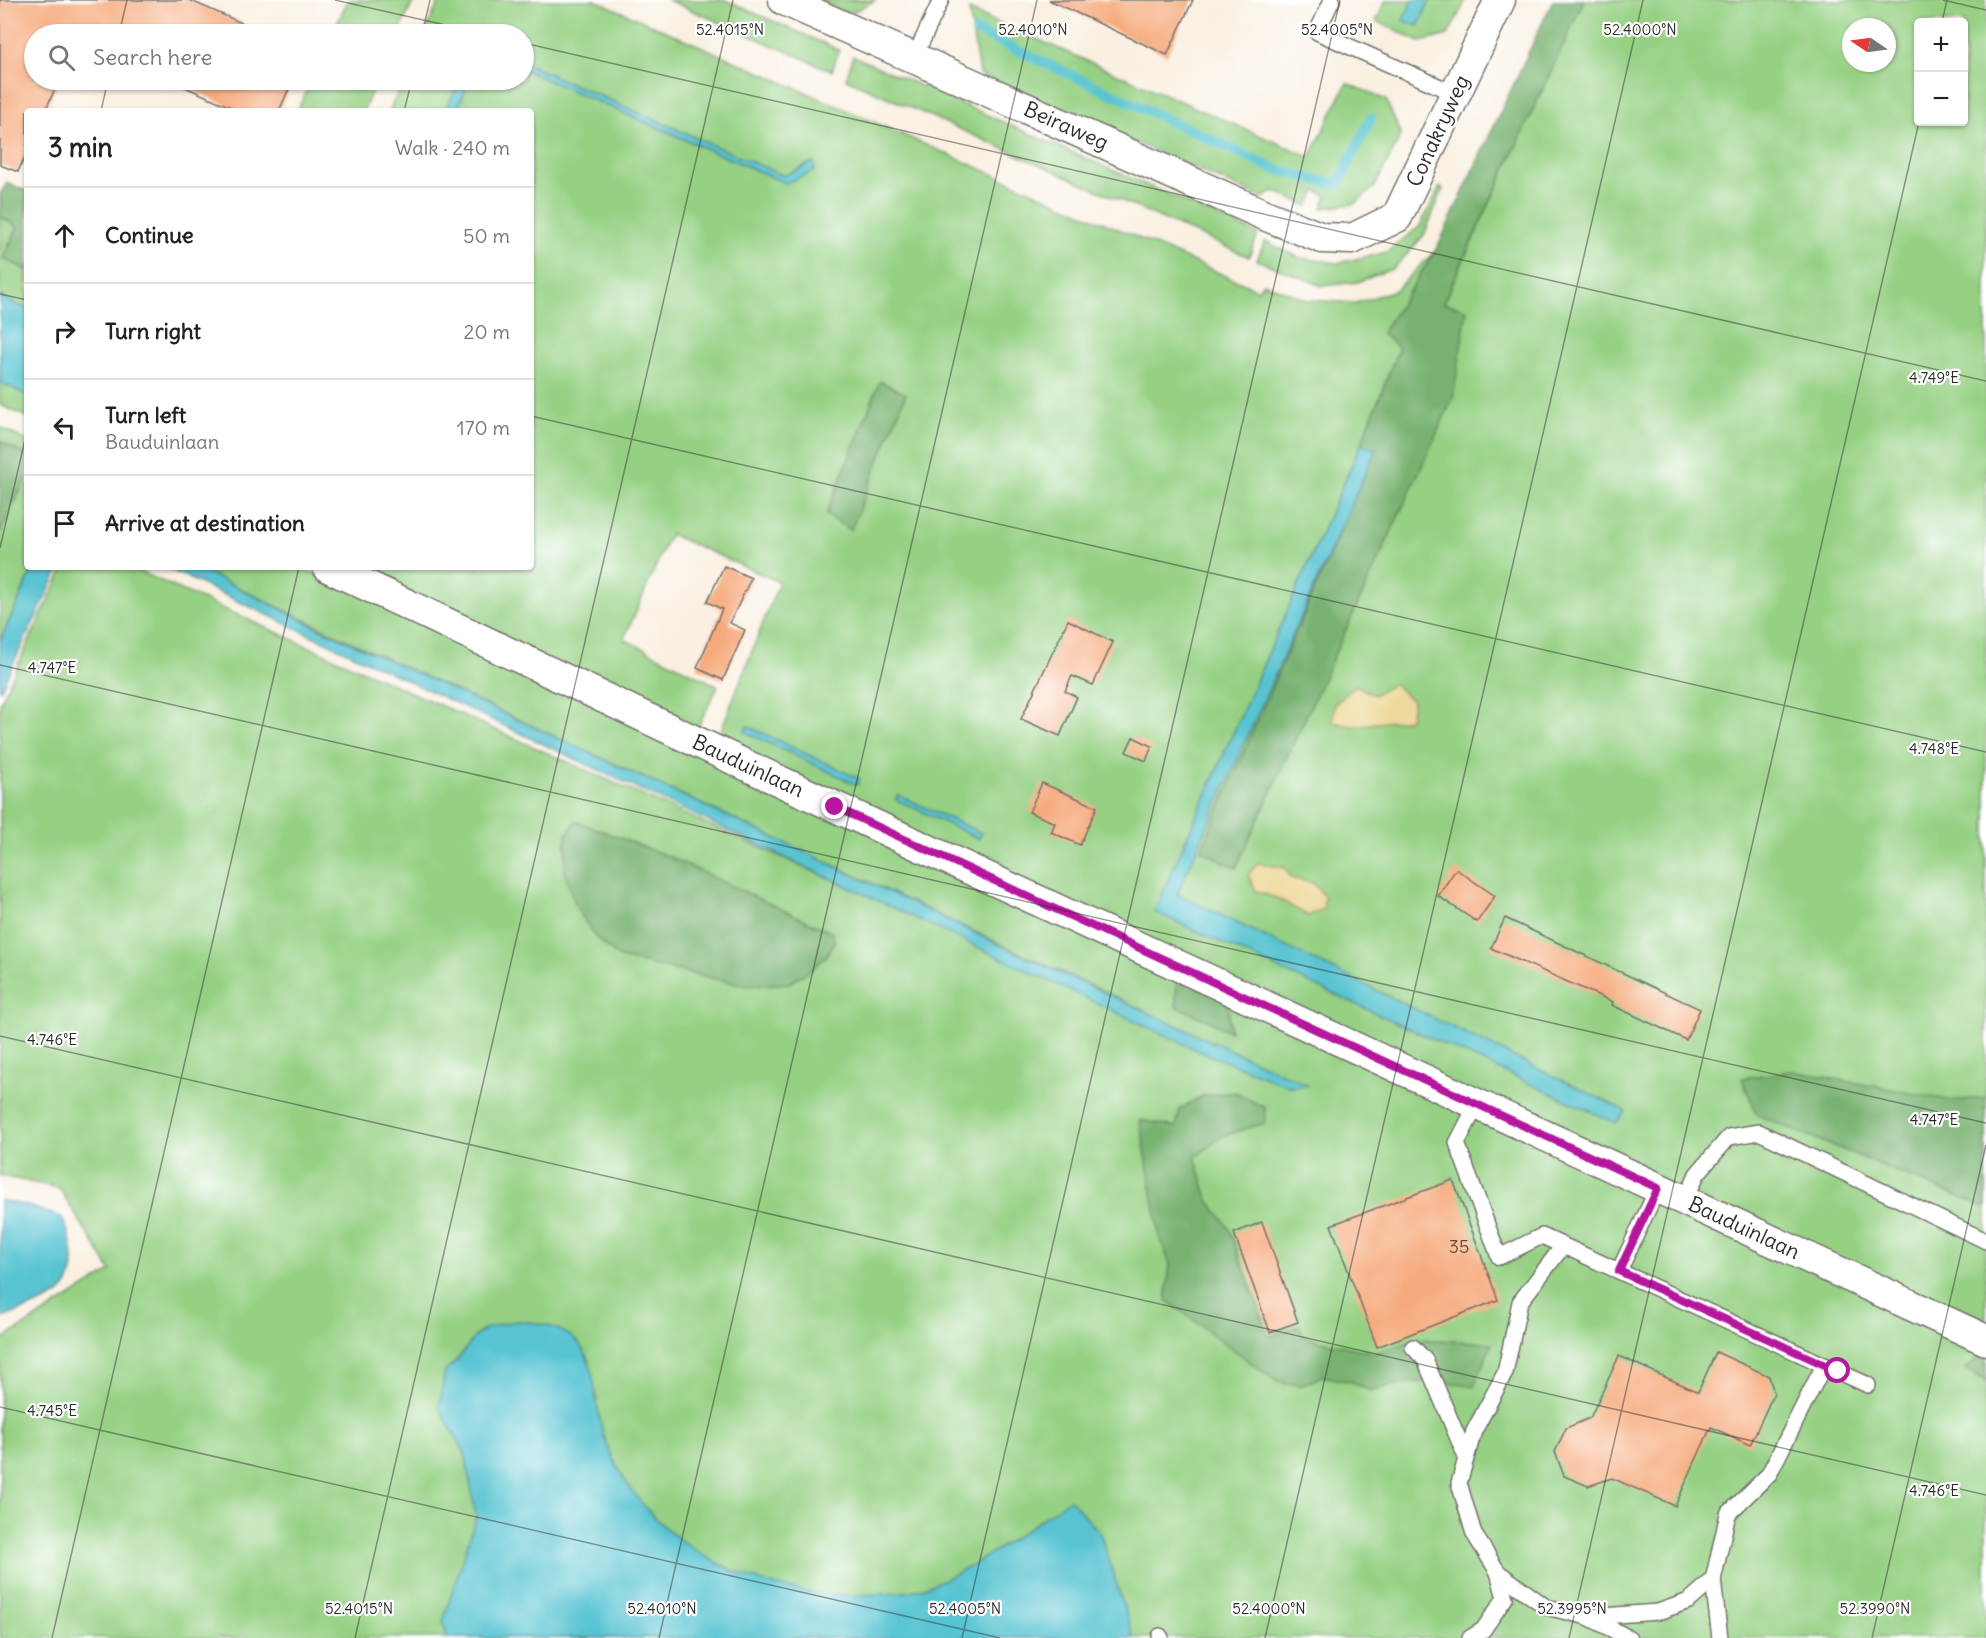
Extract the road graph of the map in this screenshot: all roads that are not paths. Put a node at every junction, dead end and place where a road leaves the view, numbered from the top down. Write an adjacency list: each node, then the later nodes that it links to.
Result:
1 (784, 0): 5 (street, Beiraweg)
2 (941, 0): 5 (lane)
3 (1332, 0): 6 (lane)
4 (1500, 0): 6 (street, Conakryweg)
5 (914, 58): 7 (street, Beiraweg)
6 (1456, 94): 7 (street, Conakryweg)
7 (1352, 239)
8 (334, 570): 9 (street, Bauduinlaan)
9 (1477, 1104): 10 (street, Bauduinlaan); 13 (lane)
10 (1658, 1188): 11 (street, Bauduinlaan); 14 (lane)
11 (1685, 1201): 12 (lane); 15 (street, Bauduinlaan)
12 (1986, 1241)
13 (1563, 1246): 14 (lane); 19 (lane)
14 (1619, 1271): 17 (lane)
15 (1986, 1340)
16 (1413, 1347): 19 (lane)
17 (1824, 1365): 18 (lane); 21 (lane)
18 (1868, 1385)
19 (1466, 1457): 20 (lane)
20 (1498, 1572): 22 (lane); 23 (lane)
21 (1713, 1580): 22 (lane); 25 (lane)
22 (1587, 1617): 24 (lane)
23 (1470, 1638)
24 (1629, 1638)
25 (1720, 1638)

